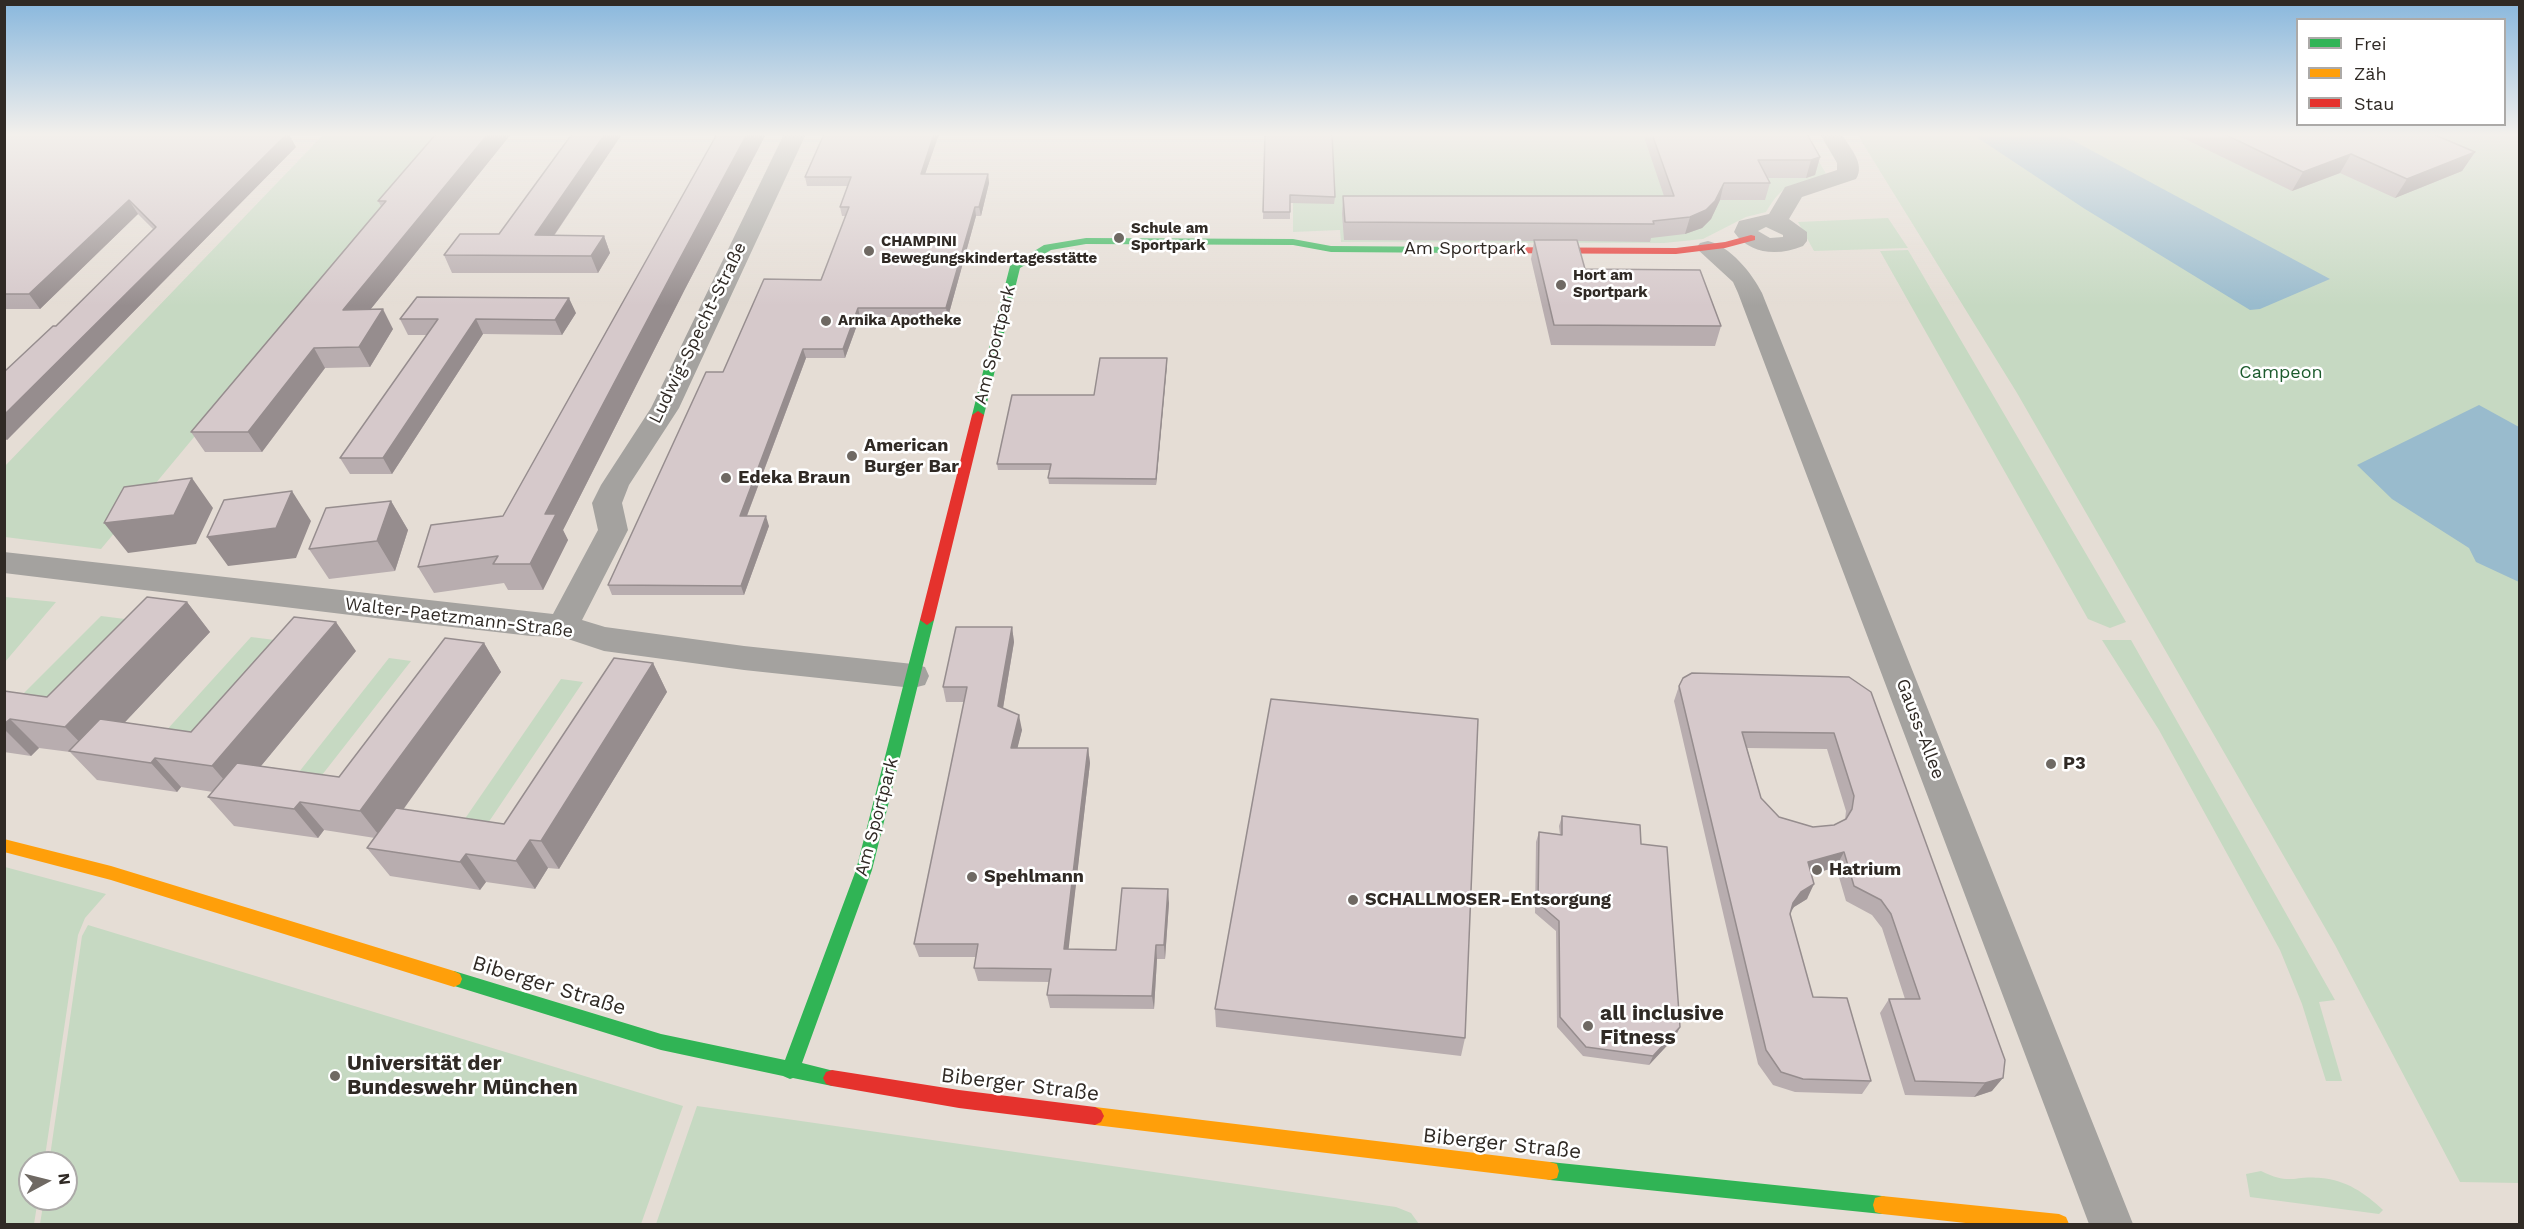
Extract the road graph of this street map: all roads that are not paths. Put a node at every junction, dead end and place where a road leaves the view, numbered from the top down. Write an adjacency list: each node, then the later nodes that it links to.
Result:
1 (768, 191): 6 (street, Ludwig-Specht-Straße)
2 (1795, 191): 3 (street, Am Sportpark)
3 (1751, 238): 4 (street, Am Sportpark)
4 (1708, 248): 7 (street, Am Sportpark); 11 (street, Gauss-Allee)
5 (4, 562): 6 (street, Walter-Paetzmann-Straße)
6 (563, 626): 7 (street, Walter-Paetzmann-Straße)
7 (913, 676): 9 (street, Am Sportpark)
8 (4, 845): 9 (street, Biberger Straße)
9 (790, 1071): 10 (street, Biberger Straße)
10 (2059, 1224)
11 (2111, 1224)

